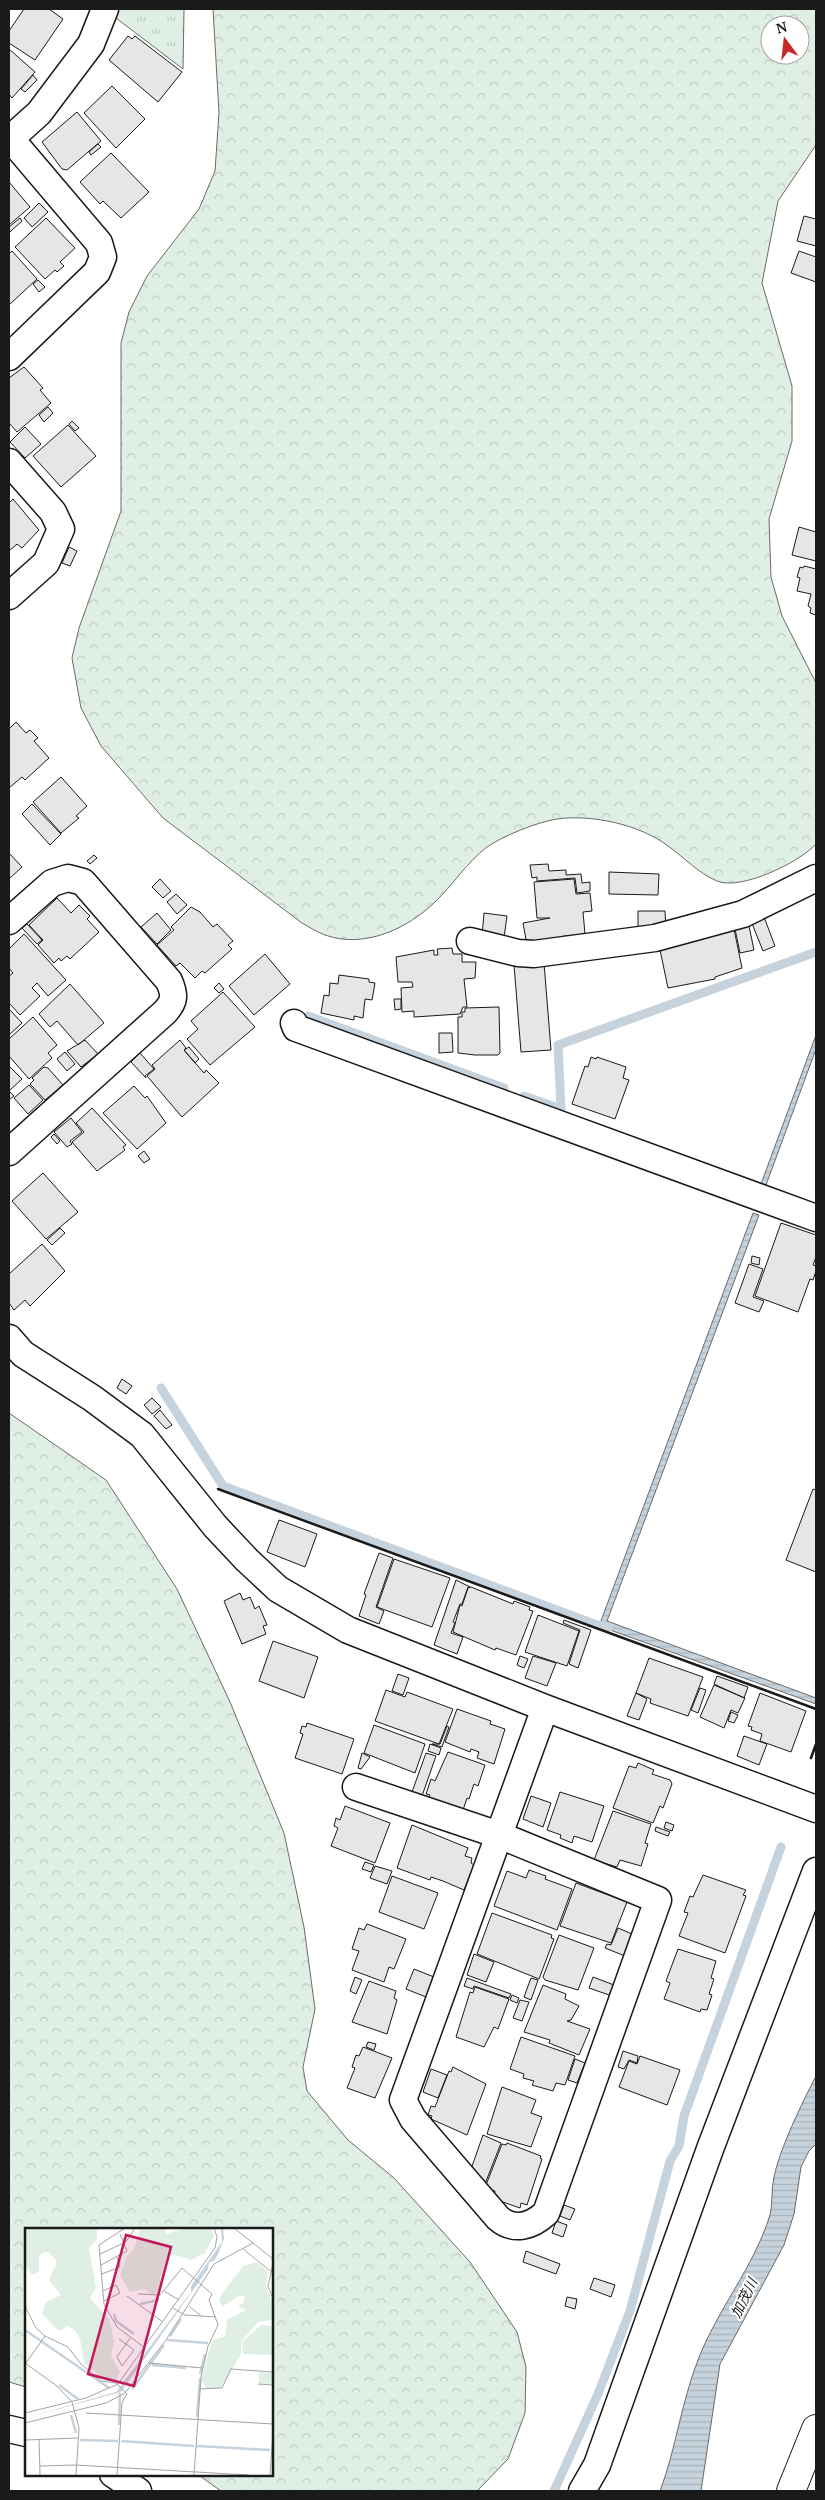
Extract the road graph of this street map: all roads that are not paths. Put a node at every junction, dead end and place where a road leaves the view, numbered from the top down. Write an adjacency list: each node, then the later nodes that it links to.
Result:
1 (105, 9): 2 (street)
2 (9, 139): 3 (street)
3 (9, 357)
4 (9, 462): 5 (street)
5 (9, 596)
6 (816, 878): 8 (street)
7 (9, 921): 10 (street)
8 (470, 941)
9 (294, 1023): 11 (street)
10 (9, 1152)
11 (816, 1218)
12 (9, 1338): 13 (street)
13 (545, 1708): 15 (street); 16 (street)
14 (356, 1787): 16 (street)
15 (816, 1809)
16 (499, 1835): 16 (street)
17 (816, 1871): 23 (street)
18 (9, 2429): 20 (street)
19 (816, 2429): 24 (street)
20 (25, 2433)
21 (114, 2475): 22 (street)
22 (138, 2491)
23 (582, 2491)
24 (791, 2491)

